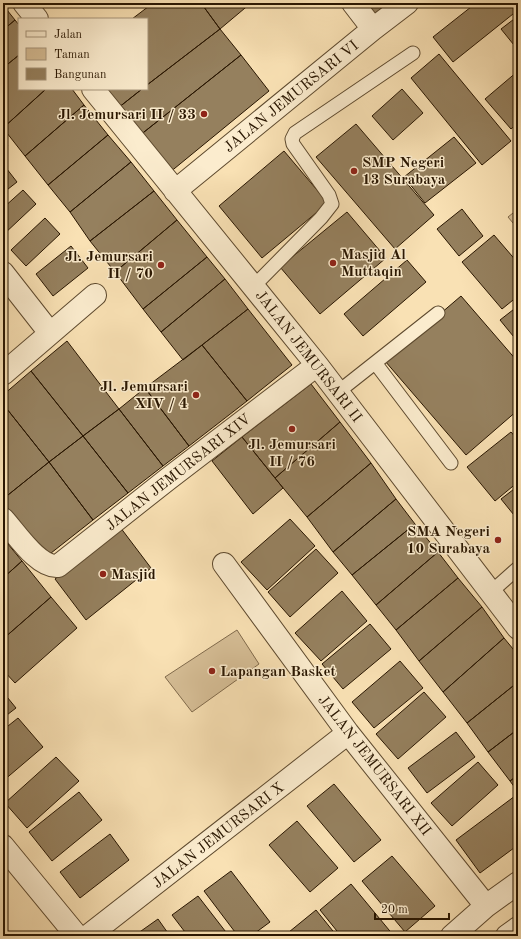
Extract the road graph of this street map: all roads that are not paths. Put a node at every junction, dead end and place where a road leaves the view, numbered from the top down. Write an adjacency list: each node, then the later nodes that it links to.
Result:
1 (24, 3): 4 (street)
2 (353, 3): 5 (street)
3 (407, 3): 5 (street, JALAN JEMURSARI VI)
4 (36, 18)
5 (373, 29): 8 (street, JALAN JEMURSARI VI)
6 (413, 53): 10 (lane)
7 (94, 90): 8 (street, JALAN JEMURSARI II)
8 (175, 190): 10 (street, JALAN JEMURSARI II)
9 (3, 273): 13 (street)
10 (254, 286): 15 (street, JALAN JEMURSARI II)
11 (96, 295): 13 (street)
12 (438, 313): 14 (lane)
13 (50, 333): 16 (street)
14 (376, 364): 17 (lane); 18 (lane)
15 (317, 365): 17 (street, JALAN JEMURSARI II); 19 (street, JALAN JEMURSARI XIV)
16 (3, 374)
17 (338, 392): 22 (street, JALAN JEMURSARI II)
18 (451, 463)
19 (3, 519)
20 (224, 564): 24 (street, JALAN JEMURSARI XII)
21 (518, 568): 22 (lane)
22 (490, 592): 23 (street, JALAN JEMURSARI II)
23 (518, 628)
24 (348, 733): 27 (street, JALAN JEMURSARI XII); 30 (street, JALAN JEMURSARI X)
25 (3, 846): 29 (street)
26 (518, 883): 27 (street)
27 (486, 906): 31 (street)
28 (518, 928): 32 (street)
29 (77, 936)
30 (88, 936)
31 (452, 936)
32 (507, 936)

